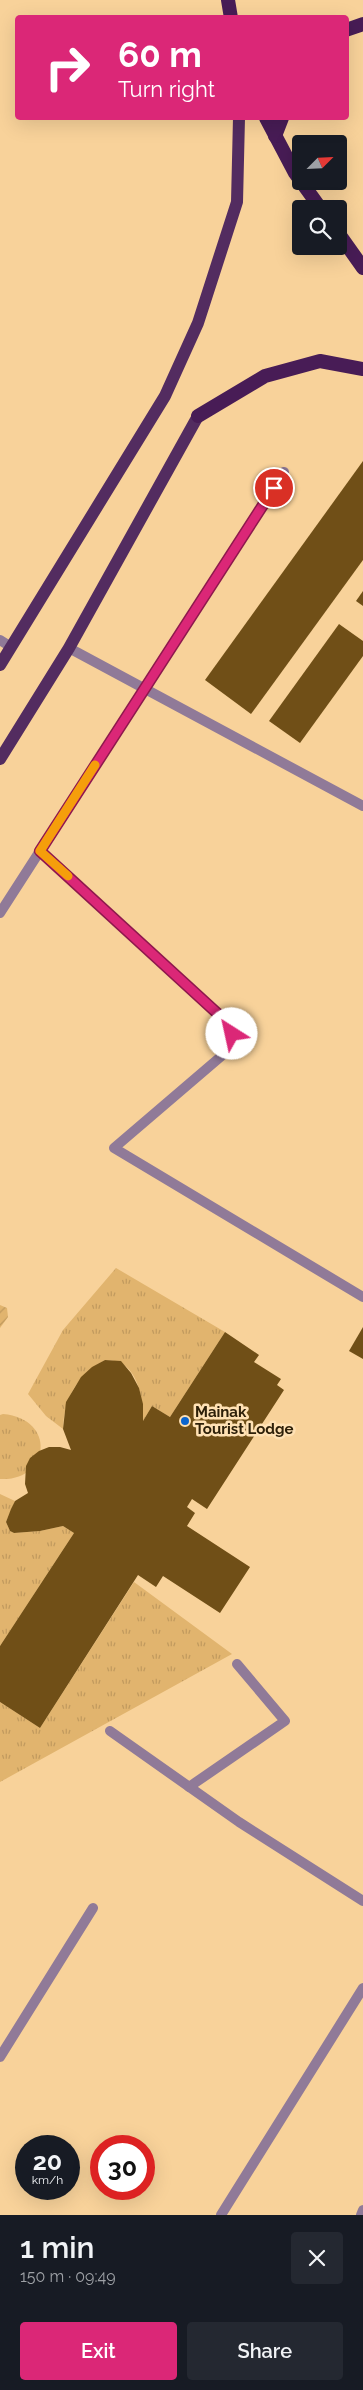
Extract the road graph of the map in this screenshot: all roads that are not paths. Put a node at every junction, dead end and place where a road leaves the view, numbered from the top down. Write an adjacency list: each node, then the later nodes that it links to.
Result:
1 (228, 0): 2 (highway)
2 (230, 15)
3 (363, 24): 4 (highway)
4 (349, 29)
5 (239, 120): 16 (main road)
6 (267, 120): 8 (highway)
7 (281, 120): 8 (highway)
8 (275, 136): 9 (highway)
9 (314, 200)
10 (347, 245): 11 (highway)
11 (363, 268)
12 (363, 369): 13 (highway)
13 (198, 416): 17 (main road)
14 (284, 472): 19 (street)
15 (0, 640): 16 (street)
16 (10, 648): 18 (main road)
17 (69, 648): 19 (street); 20 (main road)
18 (0, 665)
19 (144, 688): 21 (street); 22 (street)
20 (0, 759)
21 (363, 806)
22 (40, 851): 23 (street); 24 (street)
23 (0, 913)
24 (363, 1298)
25 (237, 1664): 27 (street)
26 (110, 1731): 27 (street)
27 (190, 1787): 28 (street)
28 (363, 1901)
29 (93, 1908): 31 (street)
30 (363, 1988): 33 (street)
31 (0, 2056)
32 (363, 2210): 34 (street)
33 (221, 2215)
34 (361, 2215)

